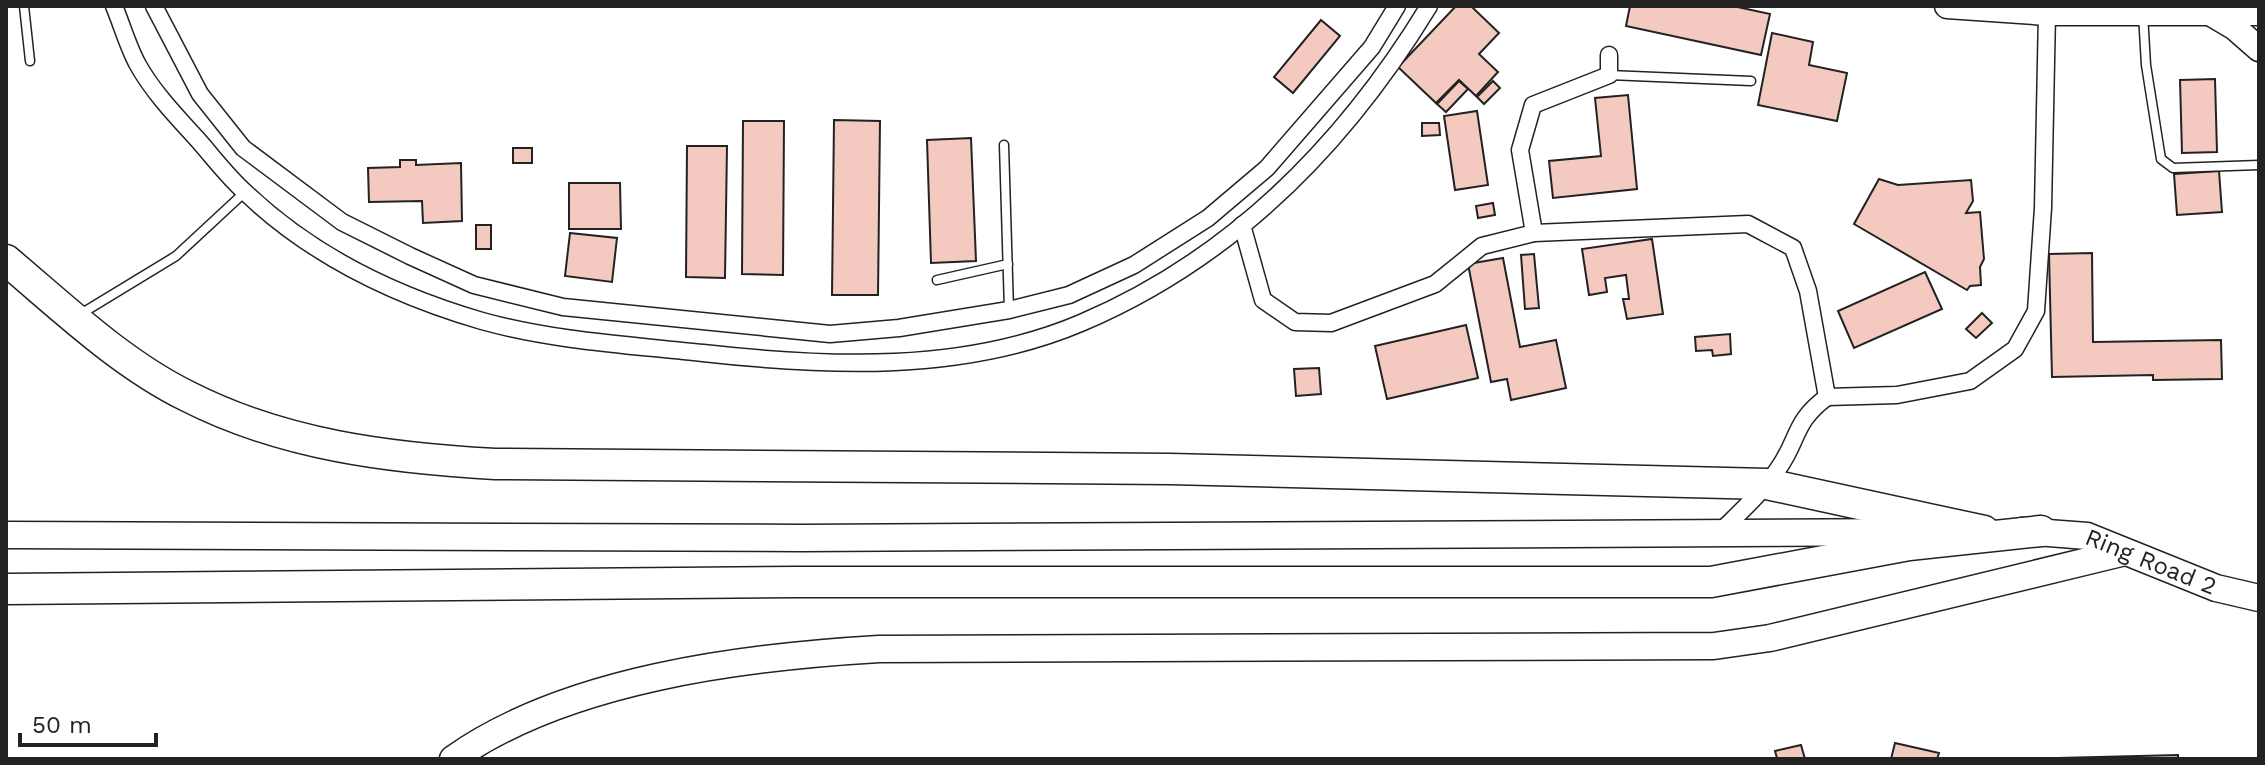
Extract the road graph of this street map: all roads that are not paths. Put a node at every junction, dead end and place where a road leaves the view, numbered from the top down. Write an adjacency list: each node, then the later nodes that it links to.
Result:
1 (24, 6): 13 (lane)
2 (114, 6): 18 (street)
3 (154, 6): 24 (street)
4 (1429, 6): 19 (street)
5 (1947, 6): 7 (street)
6 (1391, 9): 24 (street)
7 (2046, 10): 8 (street); 26 (street)
8 (2143, 13): 10 (street); 17 (lane)
9 (2259, 13): 10 (street)
10 (2213, 15): 11 (street)
11 (2259, 49)
12 (1609, 55): 14 (street)
13 (30, 61)
14 (1609, 75): 15 (lane); 20 (street)
15 (1751, 81)
16 (1004, 145): 22 (lane)
17 (2259, 165)
18 (245, 192): 19 (street); 25 (lane)
19 (1242, 225): 20 (street)
20 (1534, 233): 26 (street)
21 (6, 260): 25 (highway)
22 (1008, 264): 23 (lane); 24 (lane)
23 (937, 280)
24 (1009, 310)
25 (75, 318): 27 (highway)
26 (1827, 397): 27 (street)
27 (1767, 484): 28 (highway); 31 (street)
28 (1984, 531): 29 (main road, Ring Road 2); 31 (main road, Ring Road 2)
29 (2041, 531): 32 (main road, Ring Road 2); 33 (highway)
30 (6, 535): 31 (main road, Ring Road 2)
31 (1716, 536)
32 (2125, 552): 34 (main road, Ring Road 2); 35 (main road)
33 (6, 589)
34 (2259, 598)
35 (453, 759)

